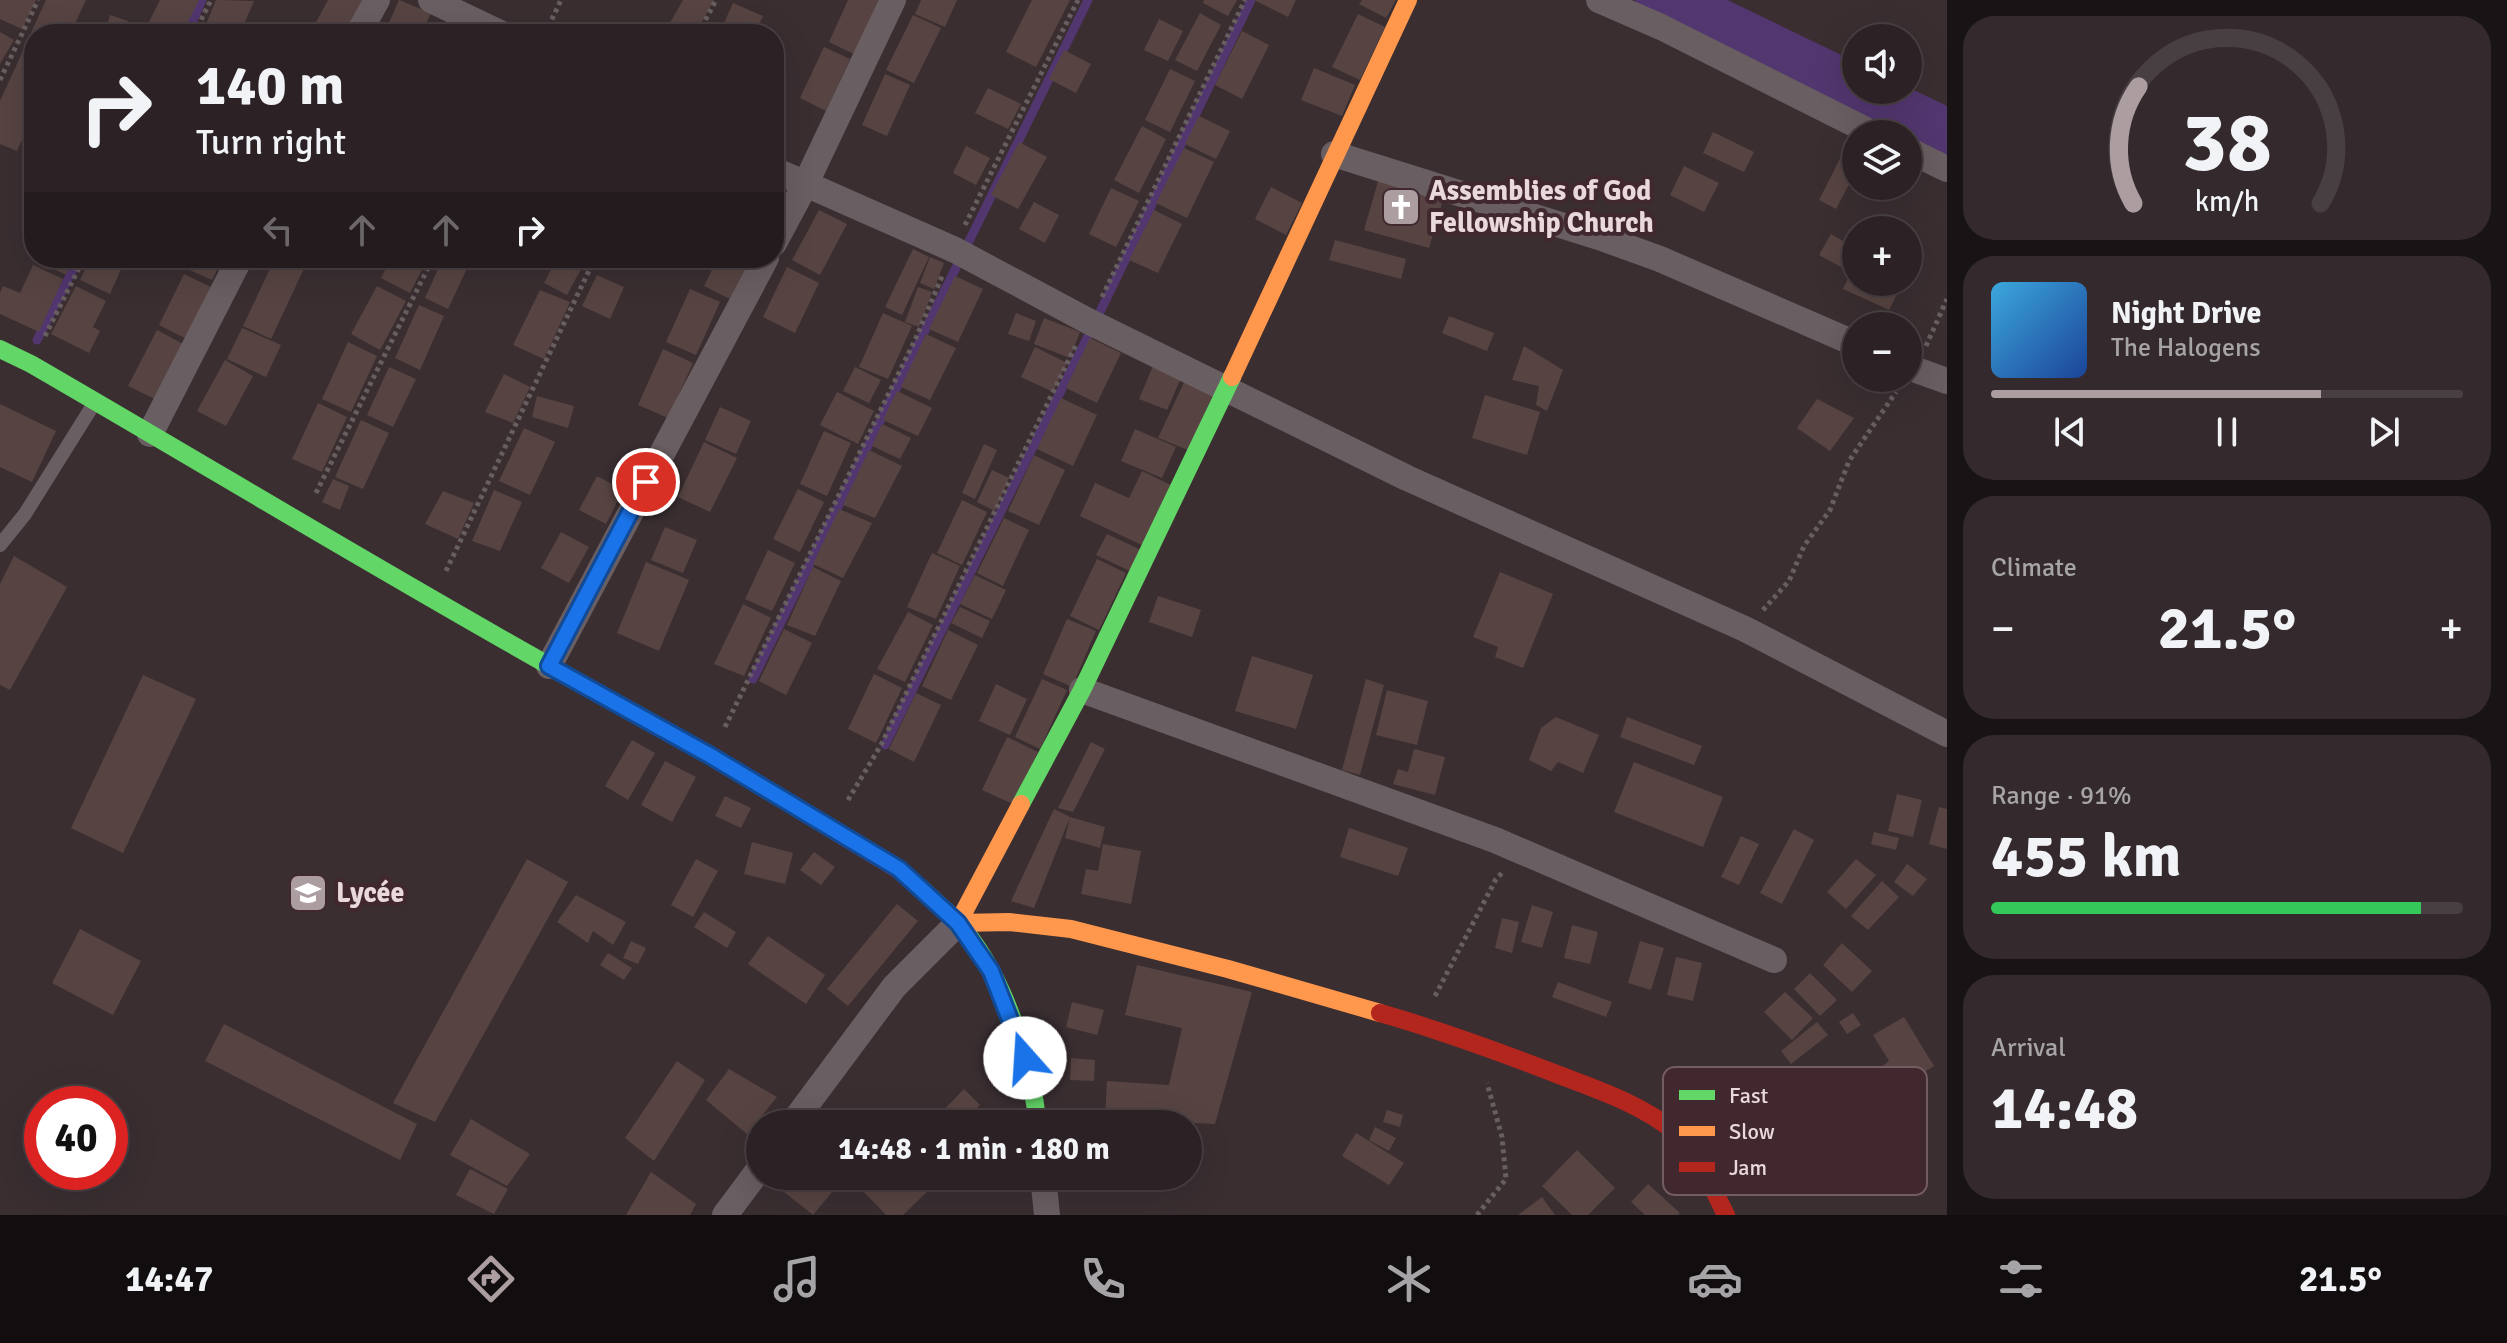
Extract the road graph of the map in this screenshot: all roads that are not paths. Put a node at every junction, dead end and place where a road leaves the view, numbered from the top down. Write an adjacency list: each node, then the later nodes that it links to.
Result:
1 (377, 0): 6 (street)
2 (431, 0): 7 (street)
3 (893, 0): 13 (street)
4 (1408, 0): 9 (street)
5 (1599, 0): 8 (street)
6 (364, 24)
7 (481, 24)
8 (1846, 120)
9 (1334, 154): 17 (street); 21 (street)
10 (1922, 157): 11 (street)
11 (1947, 169)
12 (784, 175): 13 (street)
13 (805, 185): 14 (street); 21 (street)
14 (784, 224)
15 (235, 268): 23 (street)
16 (761, 268): 25 (street)
17 (1842, 338)
18 (0, 349): 22 (street)
19 (1922, 377): 20 (street)
20 (1947, 381)
21 (1226, 389): 26 (street); 27 (street)
22 (95, 402): 23 (street); 24 (lane)
23 (150, 434): 25 (street)
24 (0, 545)
25 (549, 666): 28 (street)
26 (1082, 690): 28 (street); 29 (street)
27 (1947, 734)
28 (958, 923): 30 (street); 31 (street); 32 (street)
29 (1774, 960)
30 (802, 1110)
31 (1036, 1110)
32 (1663, 1125)
33 (746, 1187): 36 (street)
34 (1044, 1190): 37 (street)
35 (1715, 1195): 38 (street)
36 (725, 1215)
37 (1047, 1215)
38 (1726, 1215)

